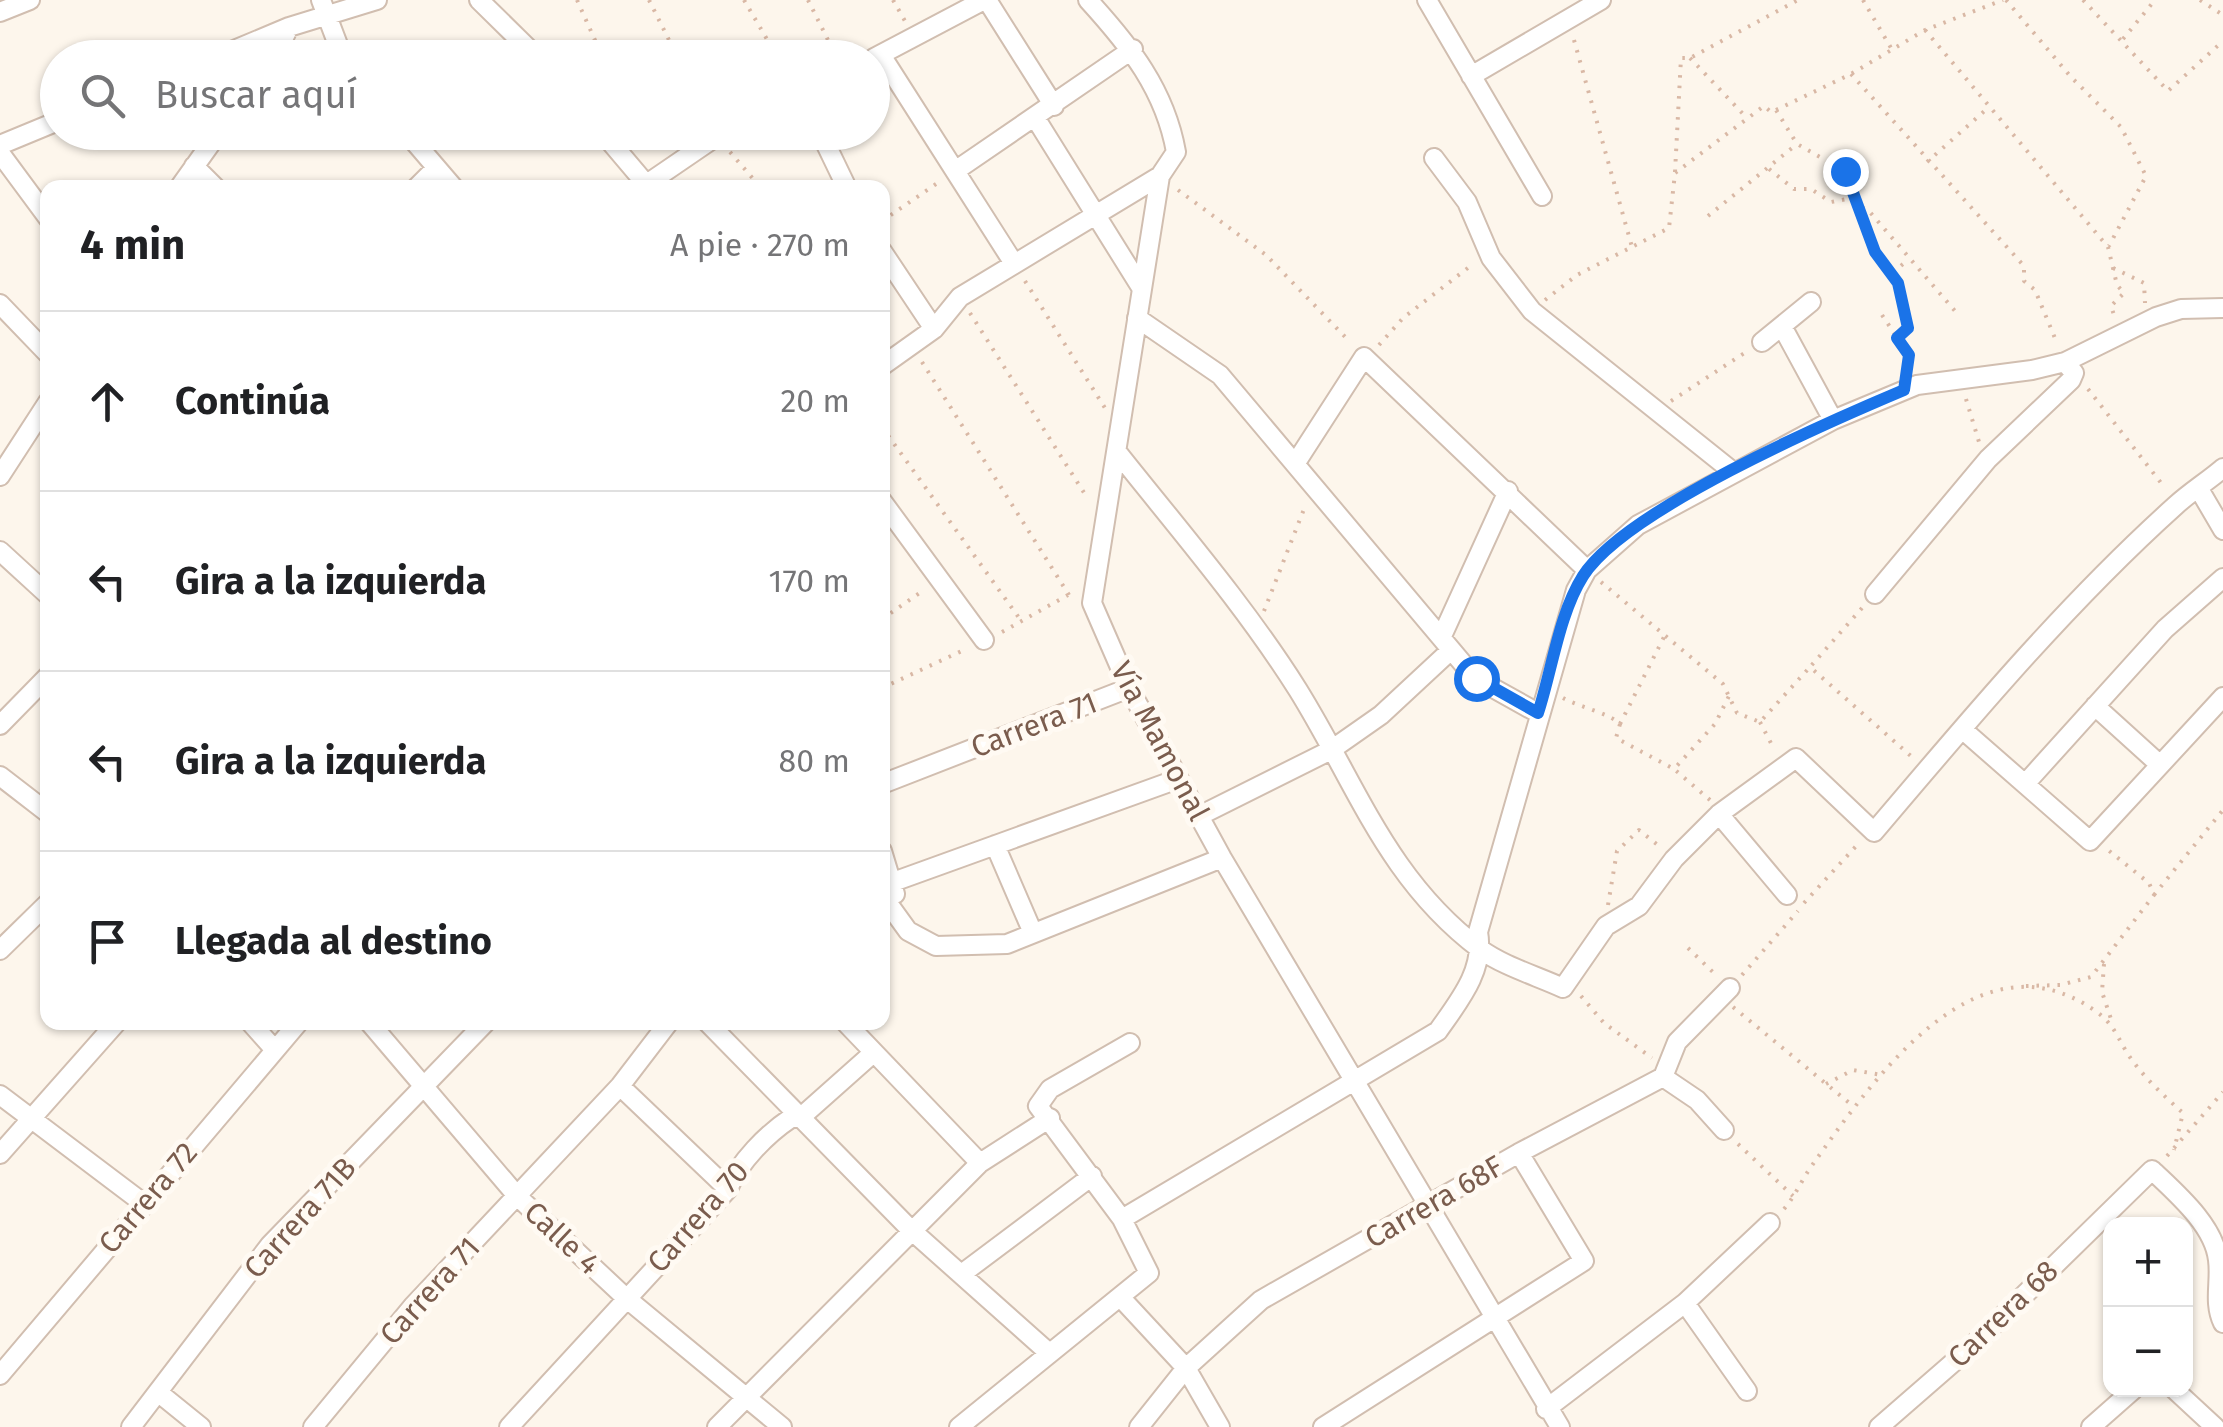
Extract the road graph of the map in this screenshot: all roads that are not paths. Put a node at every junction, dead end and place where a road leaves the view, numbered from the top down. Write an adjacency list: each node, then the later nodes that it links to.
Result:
1 (30, 0): 9 (street)
2 (377, 0): 8 (street)
3 (479, 0): 14 (street)
4 (986, 0): 15 (street); 19 (street)
5 (1088, 0): 16 (street, Vía Mamonal)
6 (1427, 0): 18 (street)
7 (1601, 0): 18 (street)
8 (325, 7): 10 (street); 13 (street)
9 (0, 12)
10 (289, 27): 11 (street); 12 (street)
11 (258, 40)
12 (283, 40)
13 (333, 40)
14 (520, 40)
15 (890, 50)
16 (1133, 50): 19 (street); 33 (street, Vía Mamonal)
17 (890, 76): 32 (street)
18 (1471, 76): 41 (street)
19 (1054, 106): 20 (street)
20 (1036, 119): 32 (street); 43 (street)
21 (40, 129): 22 (street)
22 (0, 145)
23 (205, 150): 30 (street)
24 (421, 150): 31 (street)
25 (616, 150): 38 (street)
26 (696, 150): 39 (street)
27 (829, 150): 40 (street)
28 (0, 153): 42 (street)
29 (1434, 158): 62 (street)
30 (194, 166): 34 (street); 35 (street)
31 (436, 168): 36 (street); 37 (street)
32 (956, 171): 44 (street)
33 (1160, 176): 43 (street); 46 (street, Vía Mamonal)
34 (184, 180)
35 (208, 180)
36 (424, 180)
37 (447, 180)
38 (638, 180)
39 (652, 180)
40 (843, 180)
41 (1542, 196)
42 (40, 207)
43 (1094, 216): 44 (street); 46 (street)
44 (1014, 262): 52 (street)
45 (890, 264): 52 (street)
46 (1142, 289): 50 (street, Vía Mamonal)
47 (1810, 302): 51 (street)
48 (0, 304): 54 (street)
49 (2223, 308): 56 (street)
50 (1138, 318): 59 (street, Vía Mamonal); 60 (street)
51 (1783, 328): 53 (street); 58 (street)
52 (934, 329): 55 (street)
53 (1762, 342)
54 (40, 346)
55 (890, 360)
56 (2070, 368): 58 (street); 72 (street)
57 (40, 414): 63 (street)
58 (1833, 420): 62 (street)
59 (1118, 454): 76 (street, Vía Mamonal); 82 (street)
60 (1295, 464): 65 (street); 74 (street)
61 (2223, 468): 64 (street)
62 (1732, 472): 69 (street)
63 (0, 476)
64 (2199, 489): 67 (street); 81 (street)
65 (1508, 492): 69 (street); 74 (street)
66 (890, 512): 73 (street)
67 (2223, 530)
68 (0, 551): 71 (street)
69 (1587, 570): 79 (street)
70 (2223, 578): 78 (street)
71 (40, 588)
72 (1875, 594)
73 (984, 640)
74 (1447, 643): 79 (street); 82 (street)
75 (40, 684): 80 (street)
76 (1129, 688): 85 (street, Vía Mamonal); 86 (street, Carrera 71)
77 (2223, 697): 83 (street)
78 (2095, 706): 83 (street); 87 (street)
79 (1538, 713): 99 (street)
80 (0, 725)
81 (1962, 729): 87 (street); 89 (street)
82 (1331, 750): 90 (street); 99 (street)
83 (2158, 764): 87 (street)
84 (0, 776): 88 (street)
85 (1178, 779): 90 (street, Vía Mamonal); 91 (street)
86 (890, 781)
87 (2025, 784)
88 (40, 807)
89 (1721, 812): 94 (street); 99 (street)
90 (1200, 816): 92 (street, Vía Mamonal)
91 (994, 845): 93 (street); 97 (street)
92 (1222, 858): 97 (street); 113 (street, Vía Mamonal)
93 (890, 888)
94 (1787, 894)
95 (890, 895): 97 (street)
96 (40, 911): 98 (street)
97 (1033, 933)
98 (0, 950)
99 (1481, 950): 113 (street)
100 (1726, 993): 112 (street, Carrera 68F)
101 (111, 1030): 119 (street)
102 (257, 1030): 110 (street)
103 (292, 1030): 110 (street, Carrera 72)
104 (376, 1030): 114 (street, Calle 4)
105 (478, 1030): 114 (street, Carrera 71B)
106 (664, 1030): 115 (street, Carrera 71)
107 (715, 1030): 117 (street)
108 (852, 1030): 111 (street)
109 (1130, 1043): 118 (street)
110 (275, 1050): 127 (street, Carrera 72)
111 (872, 1054): 117 (street, Carrera 70); 123 (street)
112 (1664, 1072): 120 (street); 121 (street, Carrera 68F)
113 (1354, 1082): 128 (street, Vía Mamonal); 129 (street)
114 (422, 1085): 126 (street, Calle 4); 142 (street, Carrera 71B)
115 (620, 1086): 125 (street); 126 (street, Carrera 71)
116 (0, 1095): 119 (street)
117 (800, 1118): 125 (street, Carrera 70); 131 (street)
118 (1050, 1118): 123 (street); 124 (street)
119 (33, 1119): 122 (street); 127 (street)
120 (1724, 1130)
121 (1519, 1153): 128 (street, Carrera 68F); 136 (street)
122 (0, 1154)
123 (980, 1163): 131 (street)
124 (1092, 1176): 129 (street); 132 (street)
125 (728, 1188): 133 (street, Carrera 70)
126 (518, 1197): 133 (street, Calle 4); 149 (street, Carrera 71)
127 (143, 1203): 140 (street, Carrera 72)
128 (1428, 1205): 136 (street, Vía Mamonal); 139 (street, Carrera 68F)
129 (1122, 1219): 134 (street)
130 (1770, 1223): 135 (street)
131 (910, 1229): 132 (street); 145 (street)
132 (963, 1273): 138 (street)
133 (626, 1298): 145 (street, Calle 4); 150 (street, Carrera 70)
134 (1122, 1299): 138 (street); 139 (street)
135 (1685, 1303): 141 (street); 146 (street)
136 (1494, 1317): 146 (street, Vía Mamonal); 156 (street)
137 (2223, 1323): 158 (street, Carrera 68)
138 (1048, 1352): 153 (street)
139 (1186, 1368): 154 (street, Carrera 68F); 155 (street)
140 (0, 1375)
141 (1747, 1391)
142 (159, 1393): 147 (street, Carrera 71B); 148 (street)
143 (2125, 1397): 159 (street)
144 (2182, 1397): 160 (street)
145 (745, 1399): 151 (street); 152 (street, Calle 4)
146 (1546, 1409): 157 (street, Vía Mamonal)
147 (132, 1427)
148 (201, 1427)
149 (313, 1427)
150 (509, 1427)
151 (717, 1427)
152 (782, 1427)
153 (958, 1427)
154 (1140, 1427)
155 (1220, 1427)
156 (1323, 1427)
157 (1560, 1427)
158 (1879, 1427)
159 (2091, 1427)
160 (2214, 1427)

